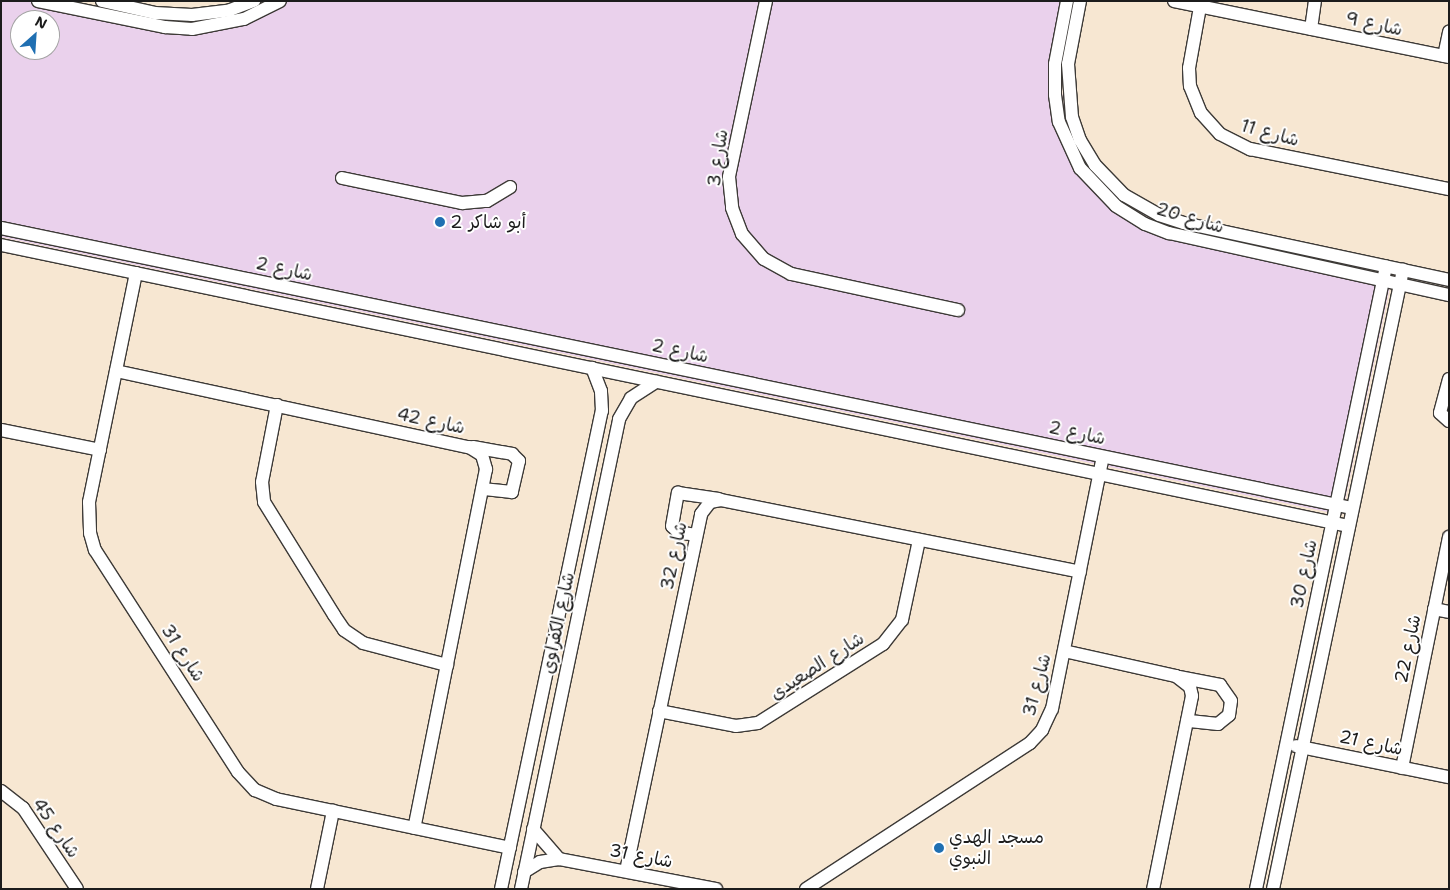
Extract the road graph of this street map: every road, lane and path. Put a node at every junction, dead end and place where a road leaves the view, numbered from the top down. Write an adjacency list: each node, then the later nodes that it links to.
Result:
1 (38, 1): 4 (street)
2 (102, 1): 3 (street)
3 (254, 1)
4 (280, 1)
5 (766, 1): 28 (street, شارع 3)
6 (1067, 1): 25 (street, شارع 20)
7 (1080, 1): 21 (street, شارع 20)
8 (1174, 1): 10 (street, شارع 9)
9 (1315, 1): 11 (street)
10 (1200, 6): 11 (street, شارع 9); 16 (street, شارع 11)
11 (1310, 29): 13 (street, شارع 9)
12 (1449, 32): 13 (street)
13 (1446, 57)
14 (342, 178): 15 (street)
15 (510, 188)
16 (1449, 189)
17 (1, 228): 19 (street, شارع 2)
18 (1, 246): 23 (street, شارع 2)
19 (132, 256): 20 (street, شارع 2); 23 (street)
20 (148, 259): 23 (street); 29 (street, شارع 2)
21 (1386, 266): 22 (street, شارع 20); 25 (street, شارع 30)
22 (1403, 270): 24 (street, شارع 20); 26 (street, شارع 30)
23 (136, 273): 30 (street, شارع 2); 32 (street, شارع 31)
24 (1449, 280)
25 (1383, 281): 26 (street, شارع 20); 48 (street, شارع 30)
26 (1400, 284): 27 (street, شارع 20); 49 (street, شارع 30)
27 (1449, 295)
28 (958, 310)
29 (442, 320): 30 (street); 35 (street, شارع 2)
30 (439, 337): 31 (street, شارع 2)
31 (592, 368): 34 (street, شارع 2); 37 (street, شارع الكفراوى)
32 (116, 371): 36 (street, شارع 42); 43 (street, شارع 31)
33 (1449, 379): 40 (street)
34 (656, 382): 38 (street, شارع الكفراوى); 39 (street, شارع 2)
35 (808, 395): 39 (street); 44 (street, شارع 2)
36 (277, 406): 42 (street, شارع 42); 59 (street)
37 (602, 407): 38 (street); 71 (street, شارع الكفراوى)
38 (622, 411): 70 (street, شارع الكفراوى)
39 (805, 413): 45 (street, شارع 2)
40 (1449, 421)
41 (1, 430): 43 (street)
42 (469, 447): 46 (street, شارع 42); 46 (street)
43 (100, 450): 68 (street, شارع 31)
44 (1103, 456): 45 (street, شارع 31); 48 (street, شارع 2)
45 (1099, 474): 50 (street, شارع 2); 55 (street, شارع 31)
46 (482, 489): 59 (street, شارع 42)
47 (721, 500): 52 (street, شارع 32); 52 (street); 54 (street)
48 (1336, 505): 49 (street, شارع 2); 50 (street, شارع 30)
49 (1352, 508): 51 (street, شارع 30)
50 (1332, 523): 51 (street, شارع 2); 63 (street, شارع 30)
51 (1349, 526): 64 (street, شارع 30)
52 (696, 535): 61 (street, شارع 32)
53 (1449, 537): 56 (street, شارع 22)
54 (919, 540): 55 (street); 61 (street, شارع الصعيدى)
55 (1080, 572): 58 (street, شارع 31)
56 (1434, 609): 57 (street); 65 (street, شارع 22)
57 (1449, 612)
58 (1064, 652): 60 (street); 80 (street, شارع 31)
59 (447, 665): 69 (street, شارع 42)
60 (1176, 676): 62 (street); 62 (street)
61 (659, 711): 73 (street, شارع 32)
62 (1187, 720): 81 (street)
63 (1286, 744): 64 (street, شارع 21); 82 (street, شارع 30)
64 (1302, 747): 65 (street, شارع 21); 83 (street, شارع 30)
65 (1402, 768): 66 (street, شارع 21)
66 (1449, 777)
67 (1, 792): 76 (street, شارع 45)
68 (333, 811): 69 (street, شارع 31); 77 (street)
69 (414, 828): 71 (street, شارع 31)
70 (533, 829): 72 (street); 74 (street, شارع الكفراوى)
71 (510, 848): 78 (street, شارع الكفراوى)
72 (559, 859): 73 (street, شارع 31); 74 (street, شارع 31)
73 (626, 871): 75 (street, شارع 31)
74 (524, 872): 79 (street, شارع الكفراوى)
75 (710, 888)
76 (77, 889)
77 (317, 889)
78 (501, 889)
79 (521, 889)
80 (806, 889)
81 (1152, 889)
82 (1256, 889)
83 (1273, 889)

